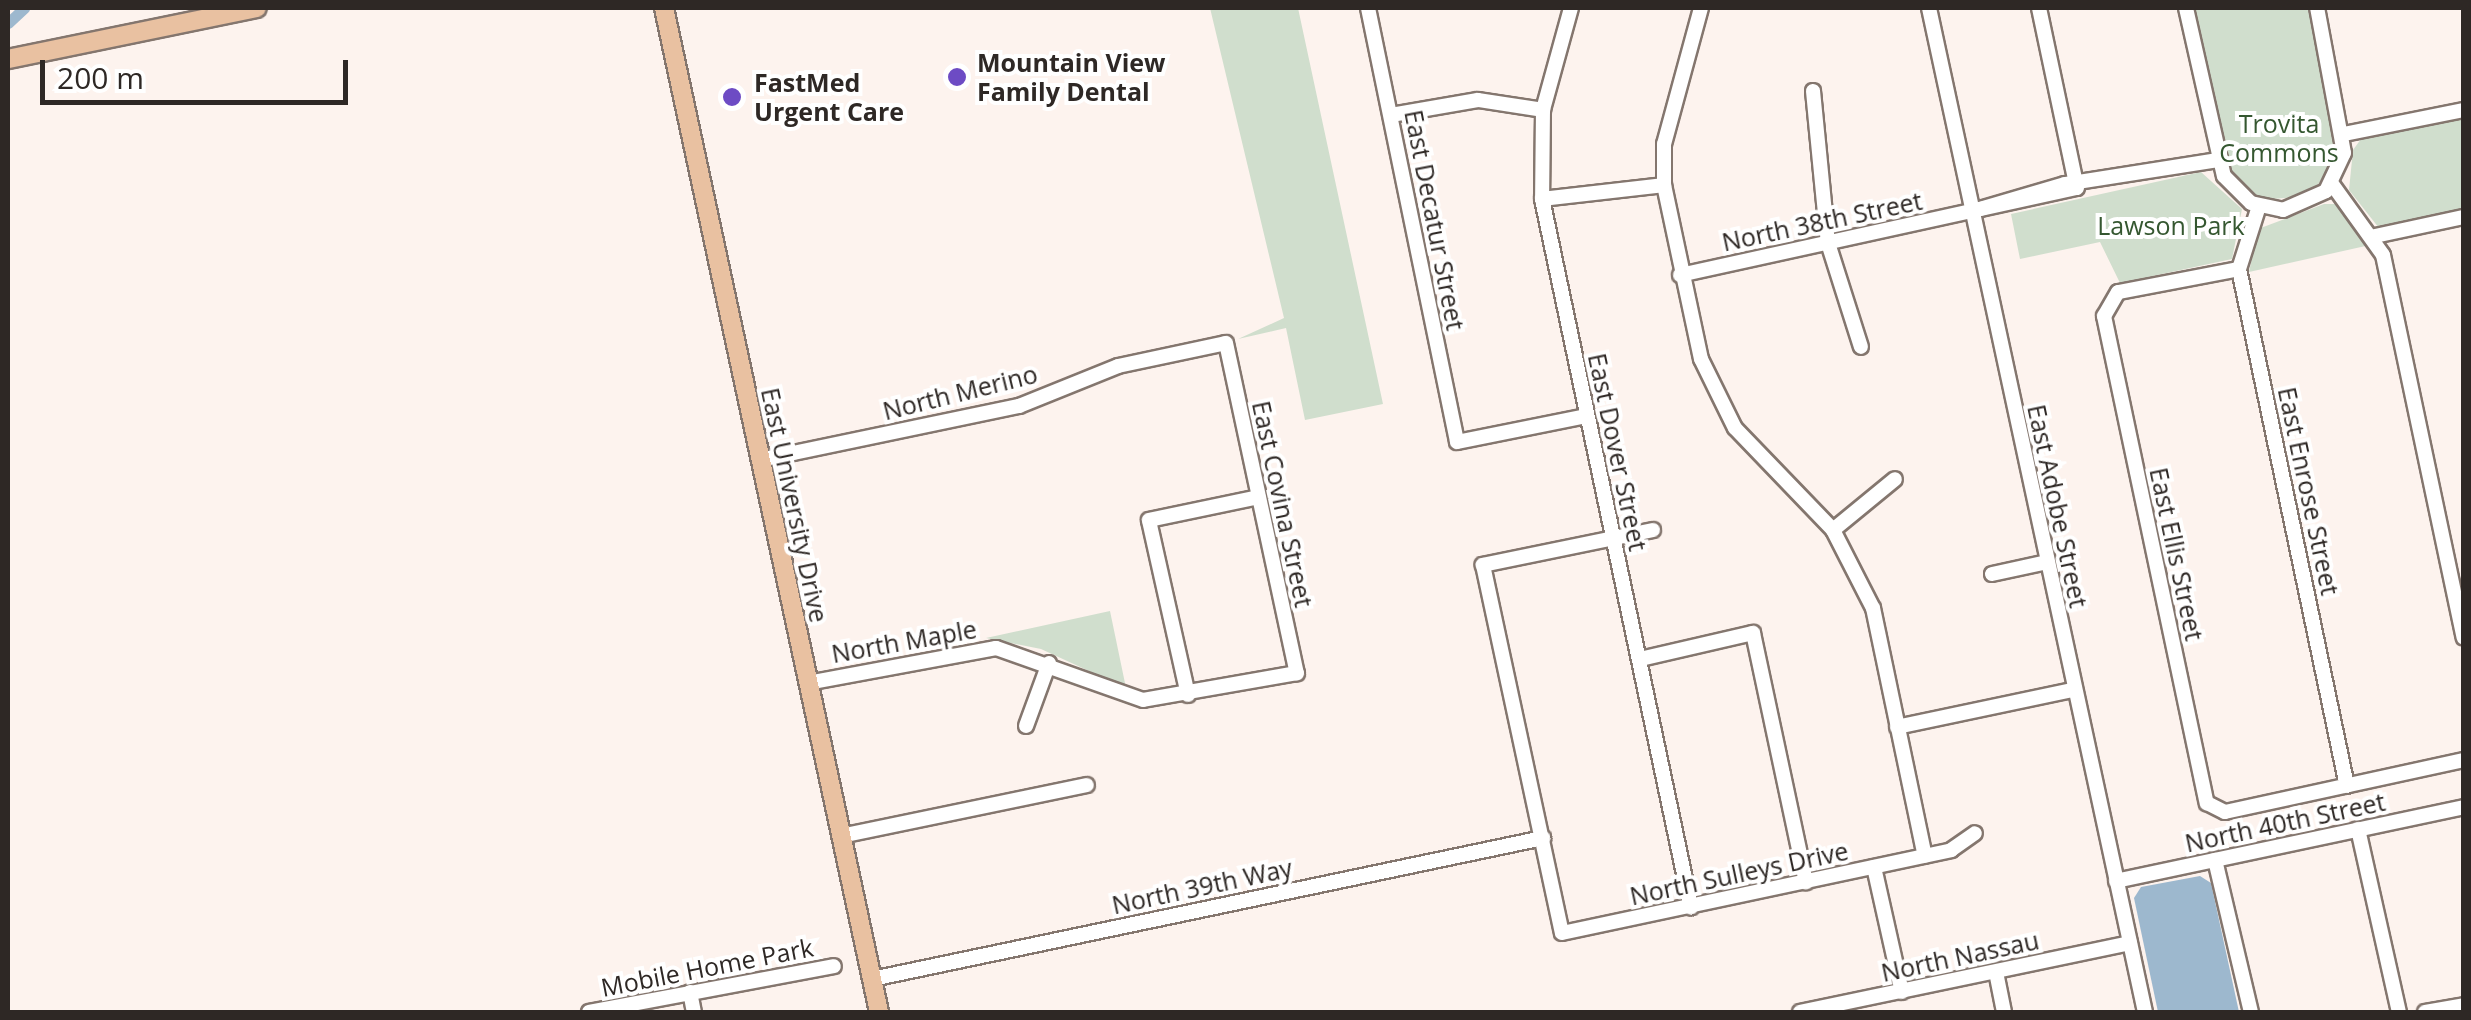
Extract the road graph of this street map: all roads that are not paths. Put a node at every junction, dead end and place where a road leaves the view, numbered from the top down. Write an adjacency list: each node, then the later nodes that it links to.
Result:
1 (257, 8): 10 (main road)
2 (664, 8): 31 (main road, East University Drive)
3 (1368, 8): 14 (street, East Decatur Street)
4 (1571, 8): 12 (street, East Dover Street)
5 (1701, 8): 18 (street)
6 (1930, 8): 22 (street, East Adobe Street)
7 (2039, 8): 19 (street)
8 (2186, 8): 16 (street)
9 (2317, 8): 15 (street)
10 (8, 59)
11 (1813, 92): 25 (street)
12 (1543, 110): 14 (street); 20 (street, East Dover Street)
13 (2464, 110): 15 (street)
14 (1392, 115): 30 (street, East Decatur Street)
15 (2344, 134): 17 (street)
16 (2219, 160): 19 (street, North 38th Street); 21 (street)
17 (2332, 184): 21 (street); 24 (street)
18 (1664, 185): 20 (street); 27 (street)
19 (2077, 188): 22 (street, North 38th Street)
20 (1542, 199): 30 (street, East Dover Street)
21 (2260, 206): 26 (street, East Enrose Street)
22 (1973, 211): 25 (street, North 38th Street); 37 (street, East Adobe Street)
23 (2464, 217): 24 (street)
24 (2375, 236): 39 (street)
25 (1828, 242): 27 (street, North 38th Street); 29 (street)
26 (2240, 269): 50 (street, East Enrose Street); 50 (street, East Ellis Street)
27 (1680, 275): 35 (street)
28 (1226, 344): 31 (street, North Merino); 33 (street, East Covina Street)
29 (1861, 347)
30 (1586, 416): 36 (street, East Dover Street)
31 (760, 460): 43 (main road, East University Drive)
32 (1895, 479): 35 (street)
33 (1258, 497): 42 (street, East Covina Street); 45 (street)
34 (1653, 530): 36 (street)
35 (1832, 530): 47 (street)
36 (1613, 538): 40 (street, East Dover Street); 55 (street)
37 (2046, 562): 38 (street); 44 (street, East Adobe Street)
38 (1992, 574)
39 (2464, 638)
40 (1640, 659): 60 (street); 61 (street, East Dover Street)
41 (1050, 663): 43 (street, North Maple); 45 (street, North Maple); 46 (street)
42 (1297, 673): 45 (street, North Maple)
43 (808, 682): 54 (main road, East University Drive)
44 (2073, 690): 47 (street); 59 (street, East Adobe Street)
45 (1188, 695)
46 (1026, 726)
47 (1897, 726): 56 (street)
48 (2464, 760): 50 (street)
49 (1087, 785): 54 (street)
50 (2348, 786)
51 (2464, 807): 52 (street, North 40th Street)
52 (2358, 829): 57 (street, North 40th Street); 76 (street)
53 (1975, 833): 56 (street, North Sulleys Drive)
54 (841, 836): 65 (main road, East University Drive)
55 (1542, 838): 61 (street, North Sulleys Drive); 65 (street, North 39th Way)
56 (1925, 856): 58 (street, North Sulleys Drive)
57 (2215, 860): 59 (street, North 40th Street); 75 (street)
58 (1874, 867): 60 (street, North Sulleys Drive); 67 (street)
59 (2116, 881): 62 (street, East Adobe Street)
60 (1806, 882): 61 (street, North Sulleys Drive)
61 (1690, 907)
62 (2130, 943): 64 (street, North Nassau); 74 (street, East Adobe Street)
63 (834, 966): 66 (street, Mobile Home Park)
64 (1996, 972): 67 (street, North Nassau); 73 (street)
65 (872, 979): 71 (main road, East University Drive)
66 (690, 992): 69 (street, Mobile Home Park); 70 (street)
67 (1902, 992): 72 (street, North Nassau)
68 (2464, 1004): 77 (street)
69 (591, 1012)
70 (694, 1012)
71 (879, 1012)
72 (1800, 1012)
73 (2004, 1012)
74 (2145, 1012)
75 (2251, 1012)
76 (2399, 1012)
77 (2425, 1012)

